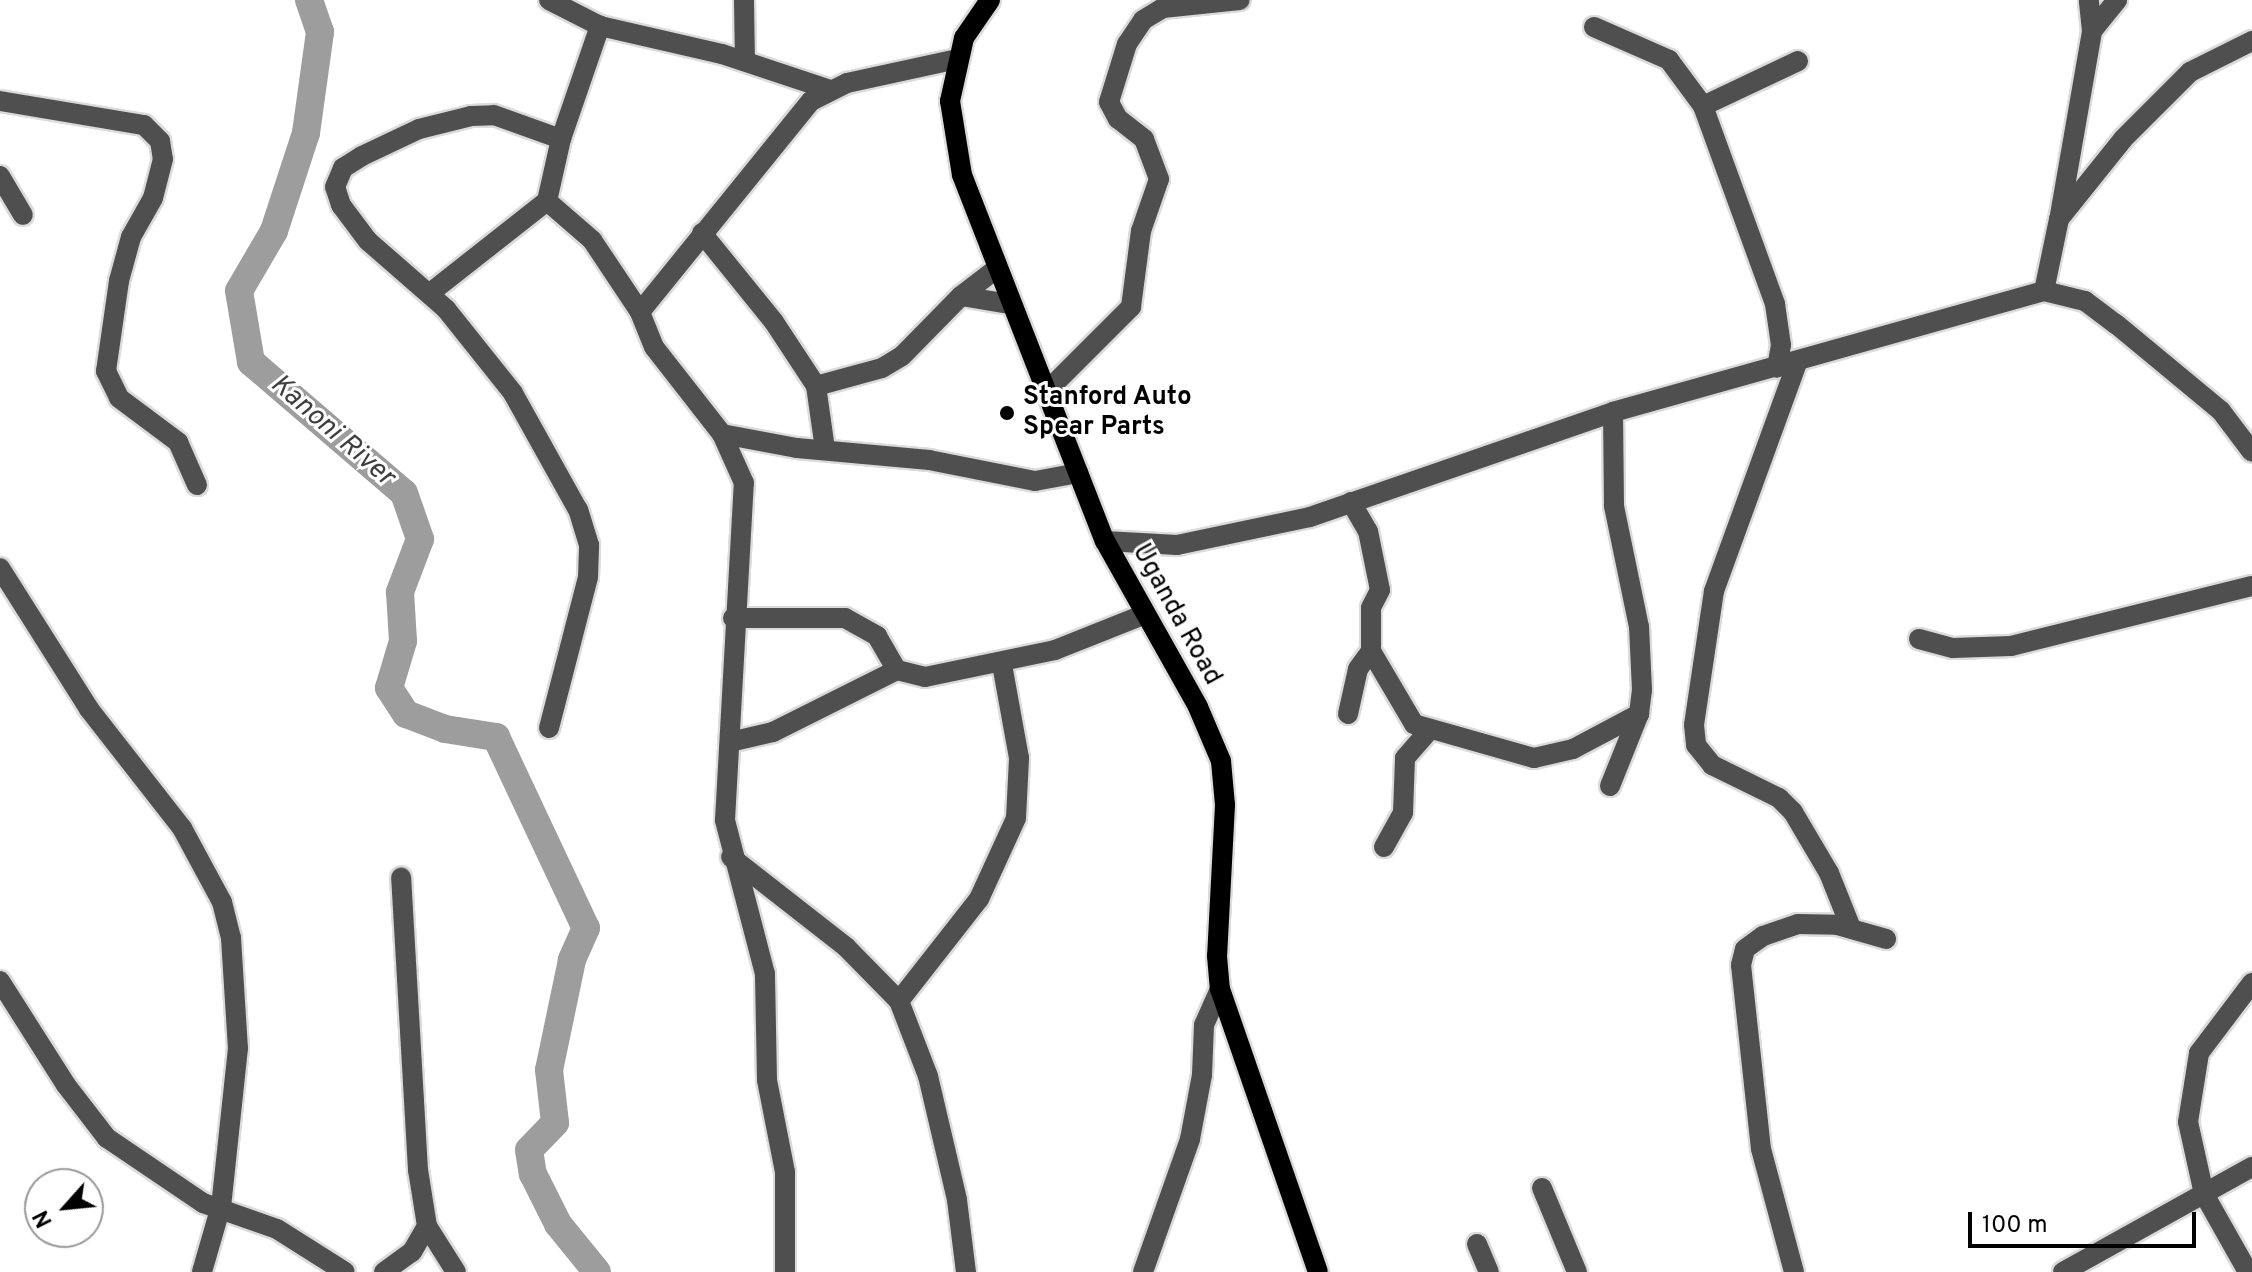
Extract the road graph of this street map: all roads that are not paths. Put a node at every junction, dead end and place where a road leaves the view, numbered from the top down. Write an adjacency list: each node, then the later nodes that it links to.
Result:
1 (549, 0): 8 (street)
2 (744, 0): 13 (street)
3 (990, 0): 12 (main road, Uganda Road)
4 (1240, 0): 7 (street)
5 (2089, 0): 10 (street)
6 (2117, 0): 10 (street)
7 (1173, 2): 32 (street)
8 (600, 26): 13 (street); 18 (street)
9 (1594, 27): 17 (street)
10 (2092, 31): 22 (street)
11 (2252, 41): 22 (street)
12 (957, 59): 15 (street); 24 (main road, Uganda Road)
13 (745, 61): 15 (street)
14 (1798, 61): 17 (street)
15 (827, 89): 23 (street)
16 (0, 101): 38 (street)
17 (1703, 106): 30 (street)
18 (561, 139): 20 (street); 26 (street)
19 (0, 176): 21 (street)
20 (547, 201): 26 (street); 29 (street)
21 (23, 215)
22 (2059, 219): 25 (street)
23 (702, 233): 29 (street); 31 (street)
24 (996, 269): 27 (street); 28 (main road, Uganda Road)
25 (2044, 291): 30 (street); 36 (street)
26 (430, 293): 51 (street)
27 (961, 296): 28 (street); 31 (street)
28 (1010, 304): 32 (main road, Uganda Road)
29 (640, 312): 34 (street)
30 (1787, 365): 33 (street); 58 (street)
31 (816, 386): 35 (street)
32 (1045, 393): 37 (main road, Uganda Road)
33 (1613, 412): 39 (street); 50 (street)
34 (722, 434): 35 (street); 44 (street)
35 (825, 449): 37 (street)
36 (2252, 452)
37 (1078, 473): 40 (main road, Uganda Road)
38 (197, 485)
39 (1351, 502): 40 (street); 46 (street)
40 (1105, 541): 43 (main road, Uganda Road)
41 (0, 568): 67 (street)
42 (2252, 586): 45 (street)
43 (1143, 615): 47 (street); 62 (main road, Uganda Road)
44 (733, 618): 48 (street); 53 (street)
45 (1919, 639)
46 (1371, 651): 49 (street); 52 (street)
47 (1002, 664): 48 (street); 63 (street)
48 (897, 670): 53 (street)
49 (1348, 714)
50 (1639, 714): 52 (street); 54 (street)
51 (549, 728)
52 (1429, 730): 55 (street)
53 (730, 742): 56 (street)
54 (1610, 786)
55 (1384, 847)
56 (731, 857): 63 (street); 74 (street)
57 (401, 877): 68 (street)
58 (1851, 928): 59 (street); 80 (street)
59 (1886, 939)
60 (0, 981): 67 (street)
61 (2252, 983): 66 (street)
62 (1220, 989): 76 (street); 77 (main road, Uganda Road)
63 (899, 1001): 75 (street)
64 (2252, 1167): 66 (street)
65 (1542, 1188): 79 (street)
66 (2204, 1194): 81 (street); 82 (street)
67 (221, 1206): 70 (street); 71 (street)
68 (427, 1226): 72 (street); 73 (street)
69 (1477, 1244): 78 (street)
70 (202, 1272)
71 (345, 1272)
72 (384, 1272)
73 (456, 1272)
74 (785, 1272)
75 (966, 1272)
76 (1143, 1272)
77 (1318, 1272)
78 (1489, 1272)
79 (1577, 1272)
80 (1794, 1272)
81 (2063, 1272)
82 (2248, 1272)

